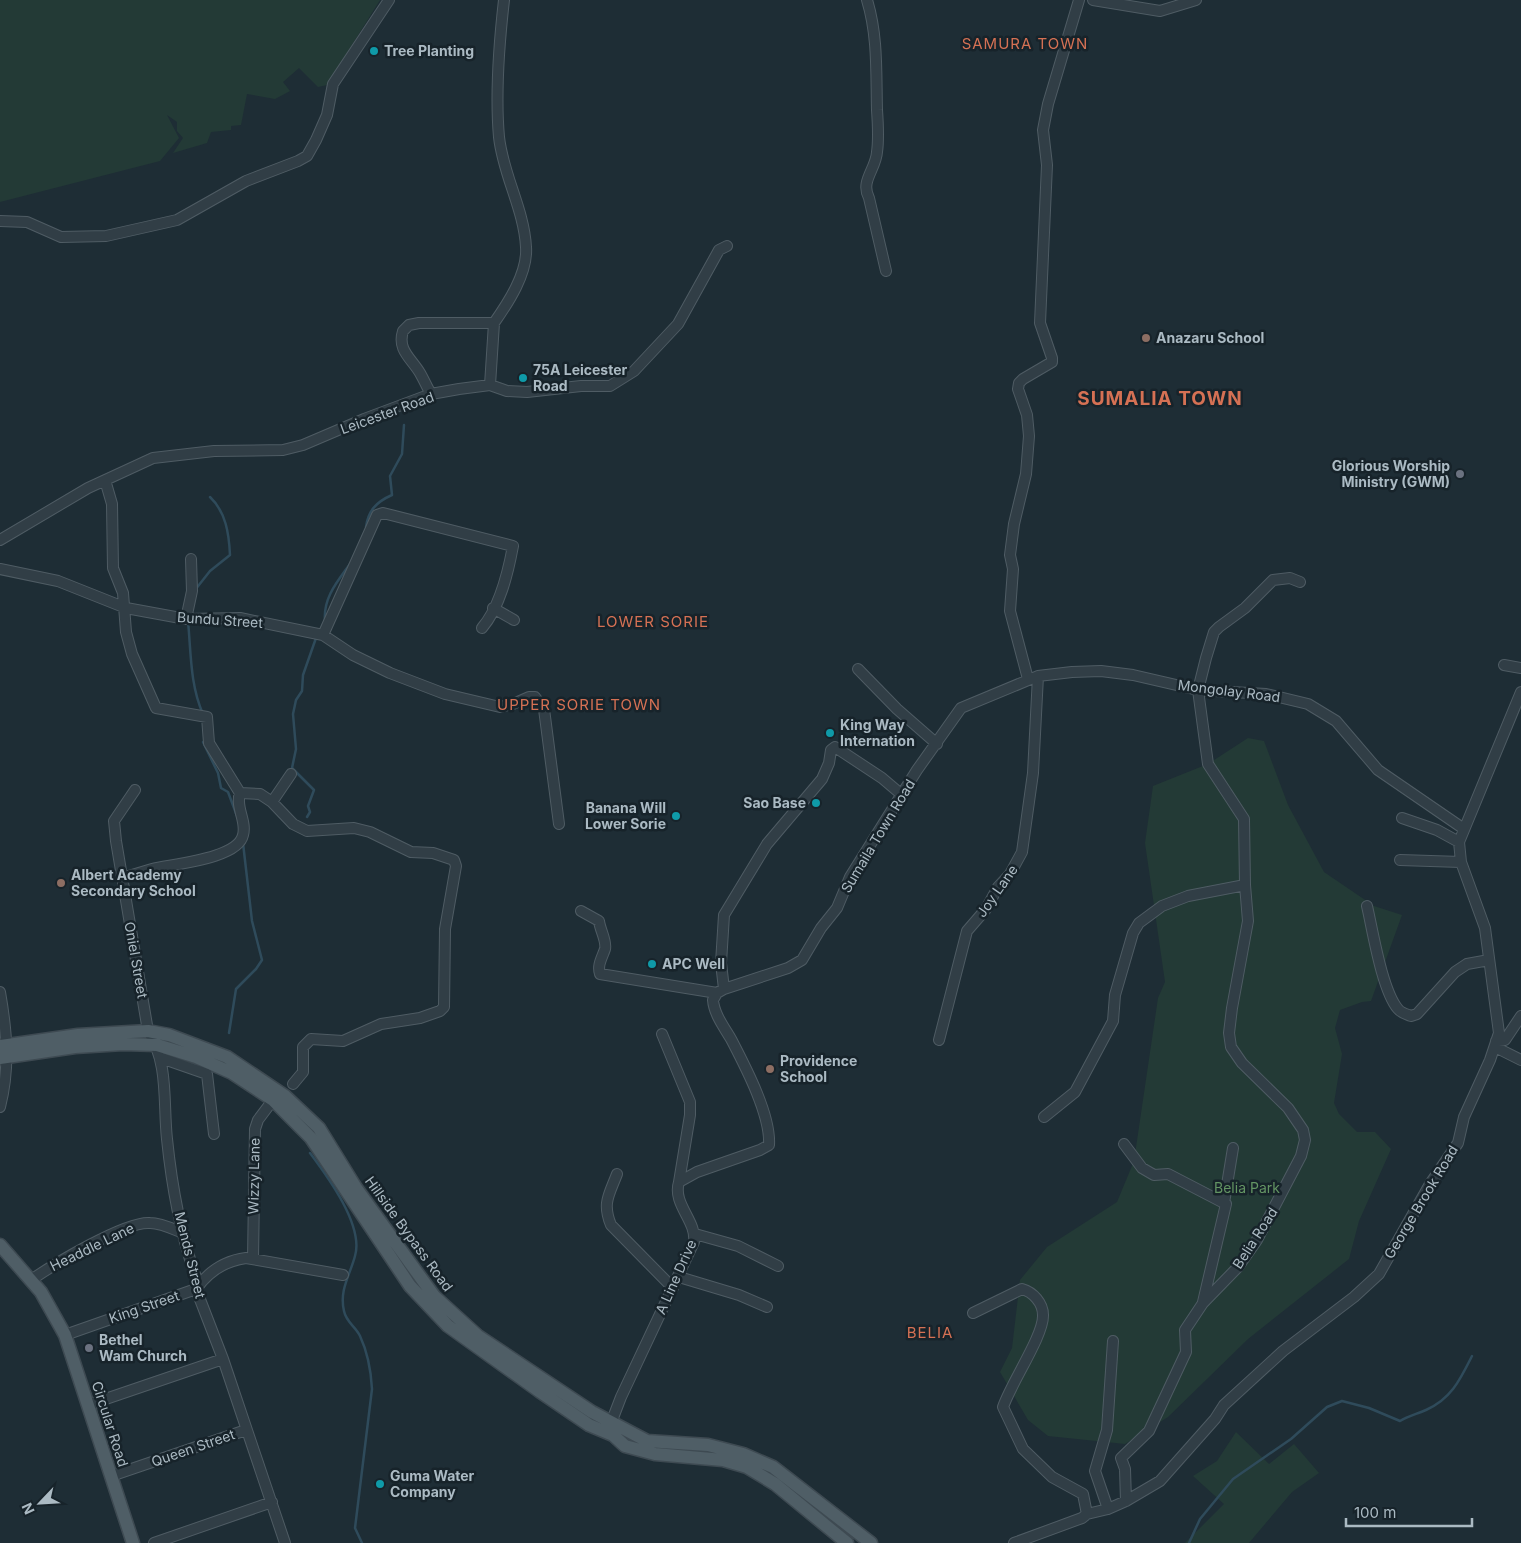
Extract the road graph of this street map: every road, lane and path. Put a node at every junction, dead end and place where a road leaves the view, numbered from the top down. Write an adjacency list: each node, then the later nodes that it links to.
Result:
1 (389, 0): 7 (street)
2 (504, 0): 10 (street)
3 (867, 0): 9 (street)
4 (1079, 0): 27 (street, Joy Lane)
5 (1093, 0): 6 (street)
6 (1196, 0)
7 (0, 220)
8 (726, 246): 11 (street, Leicester Road)
9 (886, 271)
10 (494, 324): 11 (street); 12 (street)
11 (490, 385): 12 (street, Leicester Road)
12 (431, 394): 13 (street, Leicester Road)
13 (105, 480): 14 (street, Leicester Road); 18 (street)
14 (0, 540)
15 (191, 559): 20 (street)
16 (0, 569): 18 (street, Bundu Street)
17 (1300, 582): 28 (street)
18 (126, 608): 20 (street, Bundu Street); 33 (street)
19 (493, 608): 21 (street); 22 (street); 23 (street)
20 (186, 619): 23 (street, Bundu Street)
21 (514, 620)
22 (482, 628)
23 (323, 635): 37 (street, Bundu Street)
24 (1504, 665): 25 (street)
25 (1521, 668)
26 (858, 669): 30 (street)
27 (1033, 677): 28 (street, Mongolay Road); 30 (street, Sumaila Town Road); 52 (street, Joy Lane)
28 (1198, 690): 38 (street, Mongolay Road); 43 (street)
29 (1521, 692): 38 (street, George Brook Road)
30 (937, 744): 34 (street, Sumaila Town Road)
31 (291, 774): 35 (street)
32 (135, 790): 42 (street, Oniel Street)
33 (240, 793): 35 (street); 42 (street)
34 (902, 796): 47 (street, Sumaila Town Road); 47 (street)
35 (272, 802): 58 (street)
36 (1402, 818): 39 (street)
37 (559, 824)
38 (1464, 829): 39 (street, George Brook Road)
39 (1459, 842): 41 (street, George Brook Road)
40 (1400, 860): 41 (street)
41 (1461, 862): 46 (street, George Brook Road)
42 (122, 878): 50 (street, Oniel Street)
43 (1245, 885): 61 (street); 78 (street, Belia Road)
44 (1367, 906): 46 (street)
45 (581, 911): 47 (street)
46 (1489, 960): 53 (street, George Brook Road)
47 (721, 991): 66 (street)
48 (0, 992): 55 (street)
49 (1521, 1016): 53 (street)
50 (148, 1031): 54 (street, Oniel Street); 55 (main road, Hillside Bypass Road); 85 (main road, Hillside Bypass Road)
51 (662, 1034): 66 (street, A Line Drive)
52 (939, 1040)
53 (1495, 1044): 57 (street); 88 (street, George Brook Road)
54 (157, 1045): 55 (main road, Hillside Bypass Road); 56 (street, Mends Street); 59 (main road, Hillside Bypass Road)
55 (4, 1052): 60 (street)
56 (160, 1058): 62 (street); 68 (street, Mends Street)
57 (1521, 1060)
58 (293, 1084)
59 (273, 1100): 71 (street, Wizzy Lane); 85 (main road, Hillside Bypass Road)
60 (0, 1107)
61 (1044, 1116)
62 (214, 1134)
63 (1124, 1144): 67 (street)
64 (1233, 1148): 67 (street)
65 (617, 1174): 77 (street)
66 (679, 1182): 69 (street, A Line Drive)
67 (1224, 1202): 78 (street)
68 (183, 1233): 75 (street, Headdle Lane); 76 (street, Mends Street)
69 (695, 1234): 72 (street); 74 (street, A Line Drive)
70 (0, 1244): 75 (main road, Circular Road)
71 (253, 1259): 73 (street); 76 (street)
72 (778, 1266)
73 (343, 1275)
74 (678, 1277): 77 (street, A Line Drive); 79 (street)
75 (31, 1280): 81 (main road, Circular Road)
76 (197, 1287): 81 (street, King Street); 83 (street, Mends Street)
77 (673, 1288): 85 (street, A Line Drive)
78 (1202, 1303): 88 (street, Belia Road)
79 (767, 1308)
80 (973, 1313): 91 (street)
81 (65, 1335): 84 (main road, Circular Road)
82 (1113, 1341): 90 (street)
83 (223, 1359): 84 (street); 86 (street, Mends Street)
84 (88, 1406): 87 (main road, Circular Road)
85 (612, 1429): 95 (main road, Hillside Bypass Road); 96 (main road, Hillside Bypass Road)
86 (246, 1430): 87 (street, Queen Street); 89 (street, Mends Street)
87 (111, 1476): 92 (main road, Circular Road)
88 (1126, 1501): 90 (street, George Brook Road)
89 (272, 1502): 93 (street); 94 (street, Mends Street)
90 (1108, 1509): 91 (street, George Brook Road)
91 (1087, 1514): 97 (street, George Brook Road)
92 (133, 1543)
93 (154, 1543)
94 (285, 1543)
95 (847, 1543)
96 (871, 1543)
97 (1014, 1543)

